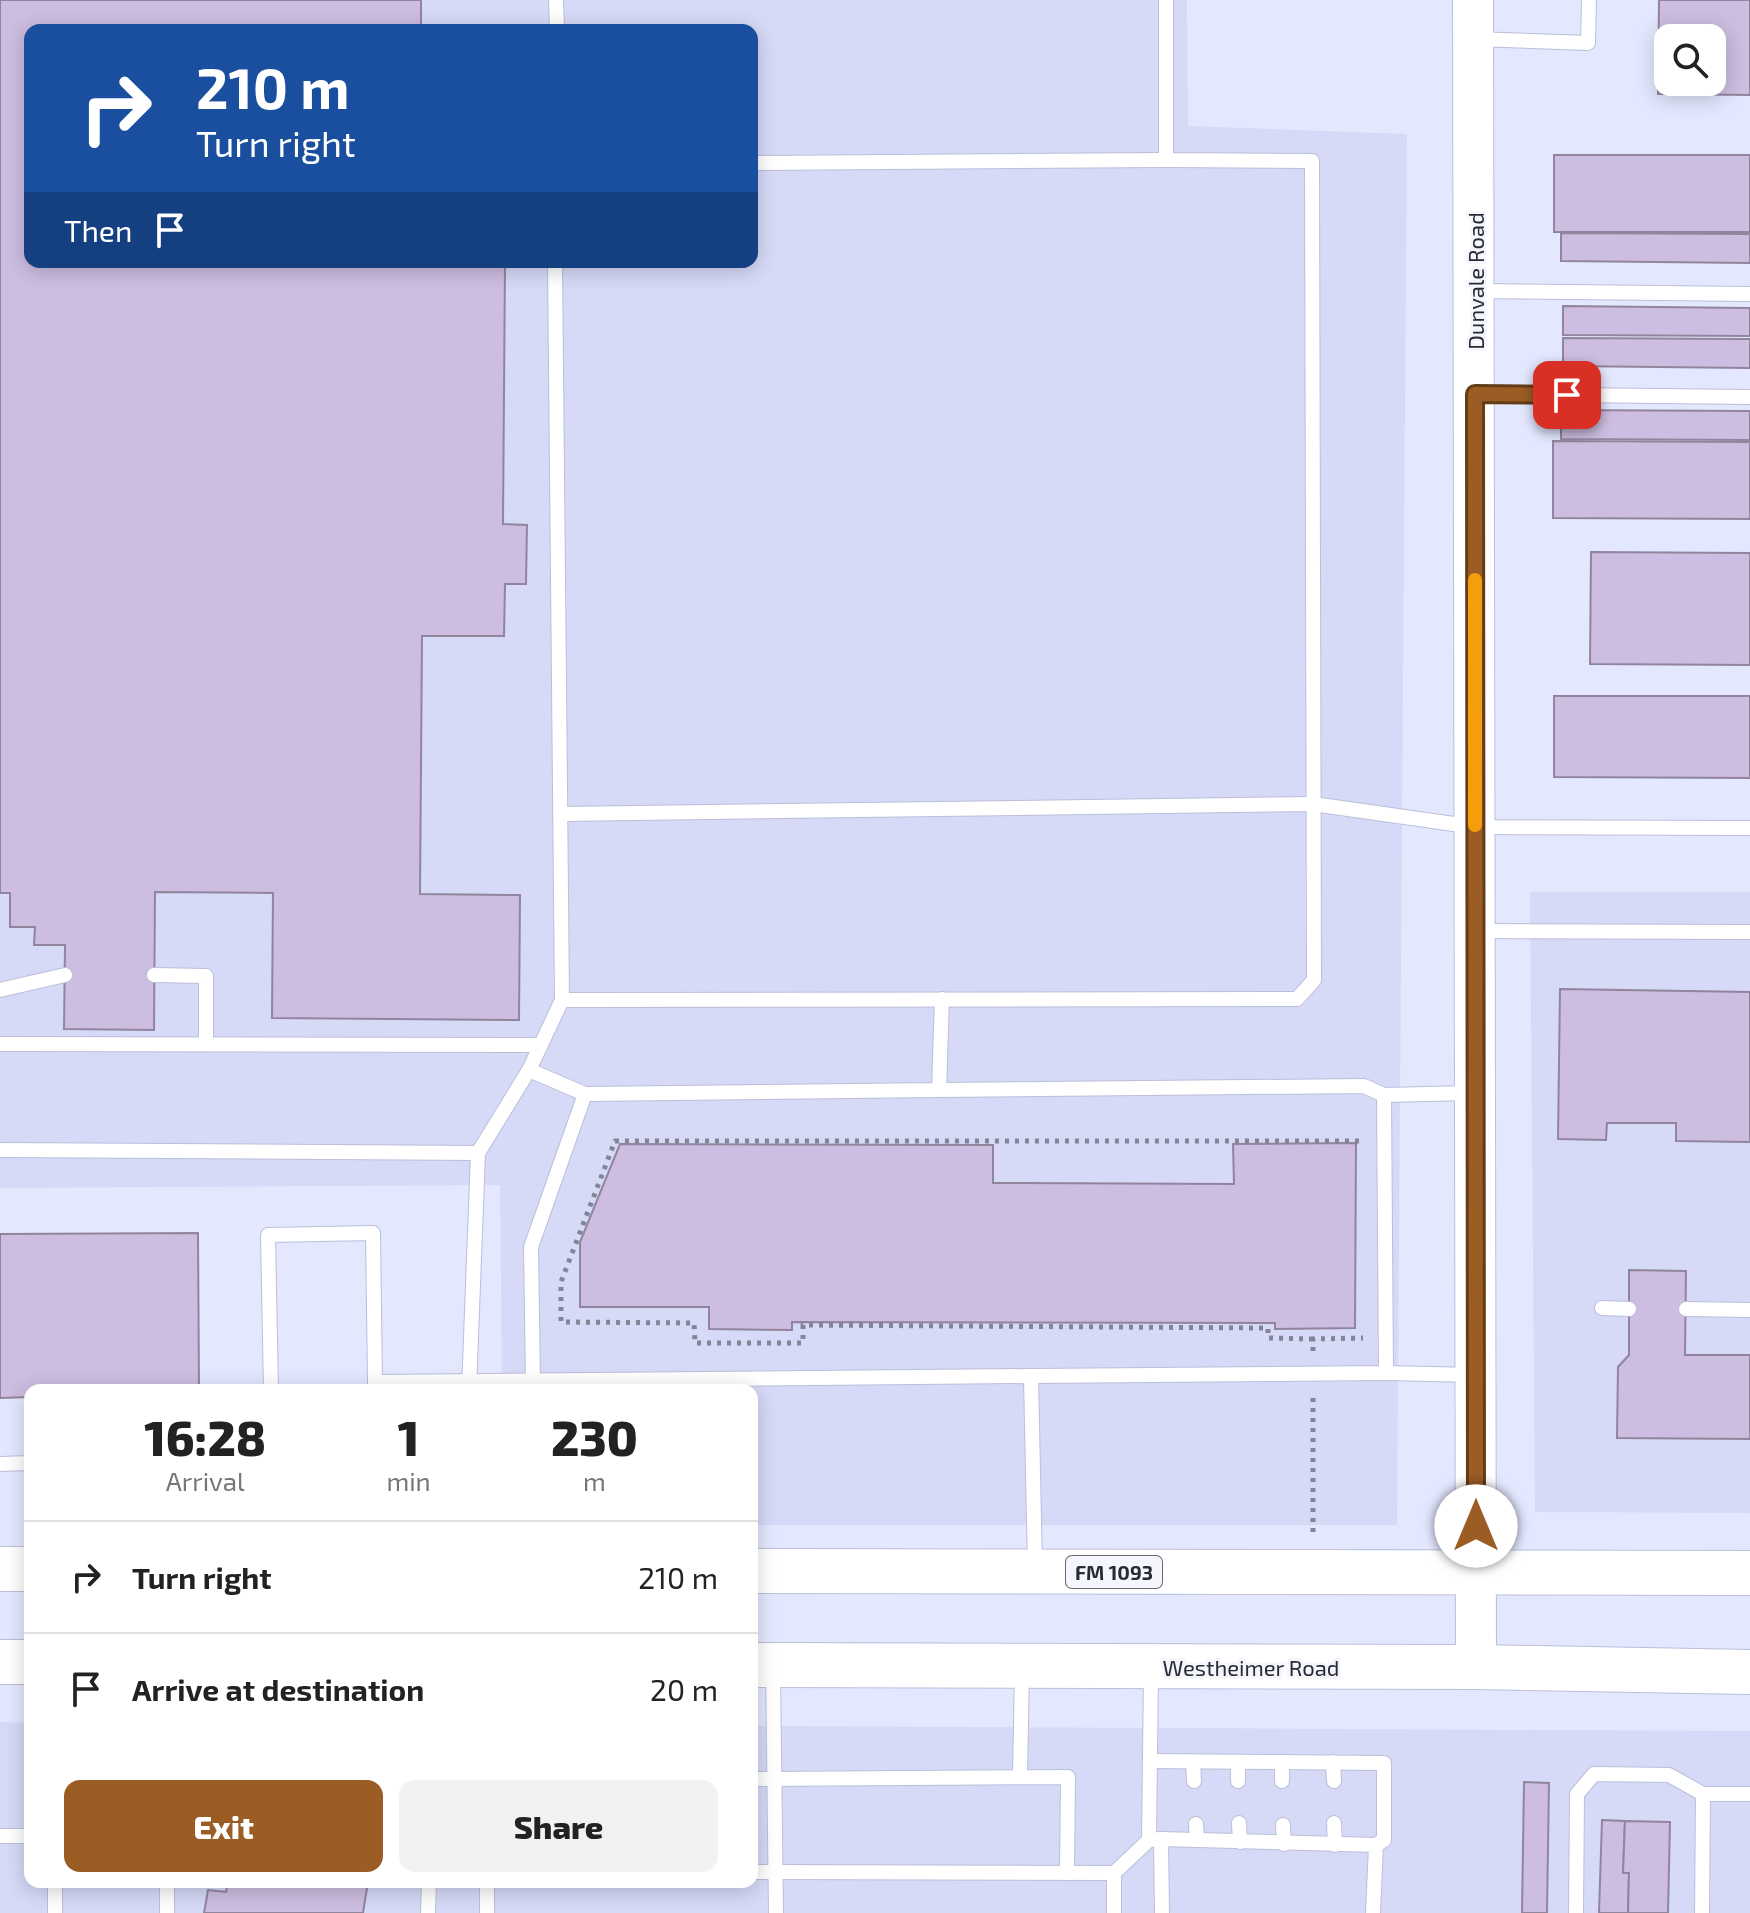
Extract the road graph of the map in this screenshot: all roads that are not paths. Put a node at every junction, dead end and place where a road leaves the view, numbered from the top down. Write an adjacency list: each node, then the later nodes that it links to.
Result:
1 (556, 0): 5 (lane)
2 (1166, 0): 7 (lane)
3 (1473, 0): 6 (street, Dunvale Road)
4 (1589, 0): 6 (lane)
5 (557, 24)
6 (1473, 39): 10 (street, Dunvale Road)
7 (1166, 160): 8 (lane); 14 (lane)
8 (758, 163)
9 (555, 268): 15 (lane)
10 (1475, 291): 11 (lane); 12 (street, Dunvale Road)
11 (1750, 294)
12 (1475, 394): 13 (lane); 16 (street, Dunvale Road)
13 (1750, 397)
14 (1313, 804): 15 (lane); 16 (lane); 23 (lane)
15 (560, 814): 24 (lane)
16 (1475, 827): 17 (lane); 18 (street, Dunvale Road)
17 (1750, 828)
18 (1476, 931): 19 (lane); 30 (street, Dunvale Road)
19 (1750, 932)
20 (65, 975): 22 (lane)
21 (154, 975): 26 (lane)
22 (0, 990)
23 (942, 999): 24 (lane); 29 (lane)
24 (562, 1000): 27 (lane)
25 (0, 1044): 26 (lane)
26 (206, 1044): 27 (lane)
27 (541, 1045): 28 (lane)
28 (529, 1070): 31 (lane); 34 (lane)
29 (939, 1090): 31 (lane); 32 (lane)
30 (1476, 1093): 32 (lane); 40 (street, Dunvale Road)
31 (585, 1094): 42 (lane)
32 (1384, 1095): 39 (lane)
33 (0, 1150): 34 (lane)
34 (478, 1153): 45 (lane)
35 (1602, 1308): 36 (lane)
36 (1629, 1309)
37 (1686, 1309): 38 (lane)
38 (1750, 1310)
39 (1386, 1373): 40 (lane); 41 (lane)
40 (1476, 1375): 53 (street, Dunvale Road)
41 (1031, 1376): 42 (lane); 52 (lane)
42 (533, 1382): 46 (lane)
43 (271, 1384): 44 (lane)
44 (375, 1384)
45 (469, 1384)
46 (501, 1384)
47 (24, 1463): 48 (lane)
48 (0, 1464)
49 (0, 1569): 50 (main road)
50 (24, 1569)
51 (758, 1571): 52 (main road, FM 1093)
52 (1035, 1572): 53 (main road, FM 1093)
53 (1476, 1572): 54 (main road, FM 1093); 60 (street, Dunvale Road)
54 (1750, 1573)
55 (0, 1662): 56 (main road)
56 (24, 1662)
57 (763, 1665): 58 (main road, Westheimer Road); 69 (lane)
58 (1022, 1665): 59 (main road, Westheimer Road); 67 (lane)
59 (1151, 1667): 60 (main road, Westheimer Road); 62 (lane)
60 (1476, 1667): 61 (main road, Westheimer Road)
61 (1750, 1672)
62 (1150, 1761): 63 (lane); 82 (lane)
63 (1193, 1762): 64 (lane); 70 (lane)
64 (1238, 1762): 65 (lane); 71 (lane)
65 (1282, 1762): 66 (lane); 72 (lane)
66 (1333, 1762): 73 (lane); 87 (lane)
67 (1020, 1777): 69 (lane); 90 (lane)
68 (758, 1779): 69 (lane)
69 (774, 1779): 89 (lane)
70 (1194, 1781)
71 (1238, 1781)
72 (1282, 1781)
73 (1334, 1781)
74 (1703, 1794): 75 (lane); 104 (lane); 105 (lane)
75 (1750, 1794)
76 (1239, 1823): 84 (lane)
77 (1334, 1823): 86 (lane)
78 (1196, 1824): 83 (lane)
79 (1283, 1825): 85 (lane)
80 (0, 1836): 81 (lane)
81 (24, 1836)
82 (1155, 1839): 83 (lane); 91 (lane); 102 (lane)
83 (1197, 1840): 84 (lane)
84 (1240, 1842): 85 (lane)
85 (1284, 1844): 86 (lane)
86 (1335, 1845): 87 (lane)
87 (1376, 1845): 103 (lane)
88 (758, 1872): 89 (lane)
89 (775, 1872): 90 (lane); 100 (lane)
90 (1067, 1873): 91 (lane)
91 (1114, 1873): 101 (lane)
92 (55, 1888): 96 (lane)
93 (167, 1888): 97 (lane)
94 (429, 1888): 98 (lane)
95 (487, 1888): 99 (lane)
96 (55, 1913)
97 (167, 1913)
98 (428, 1913)
99 (487, 1913)
100 (776, 1913)
101 (1114, 1913)
102 (1162, 1913)
103 (1373, 1913)
104 (1576, 1913)
105 (1702, 1913)

